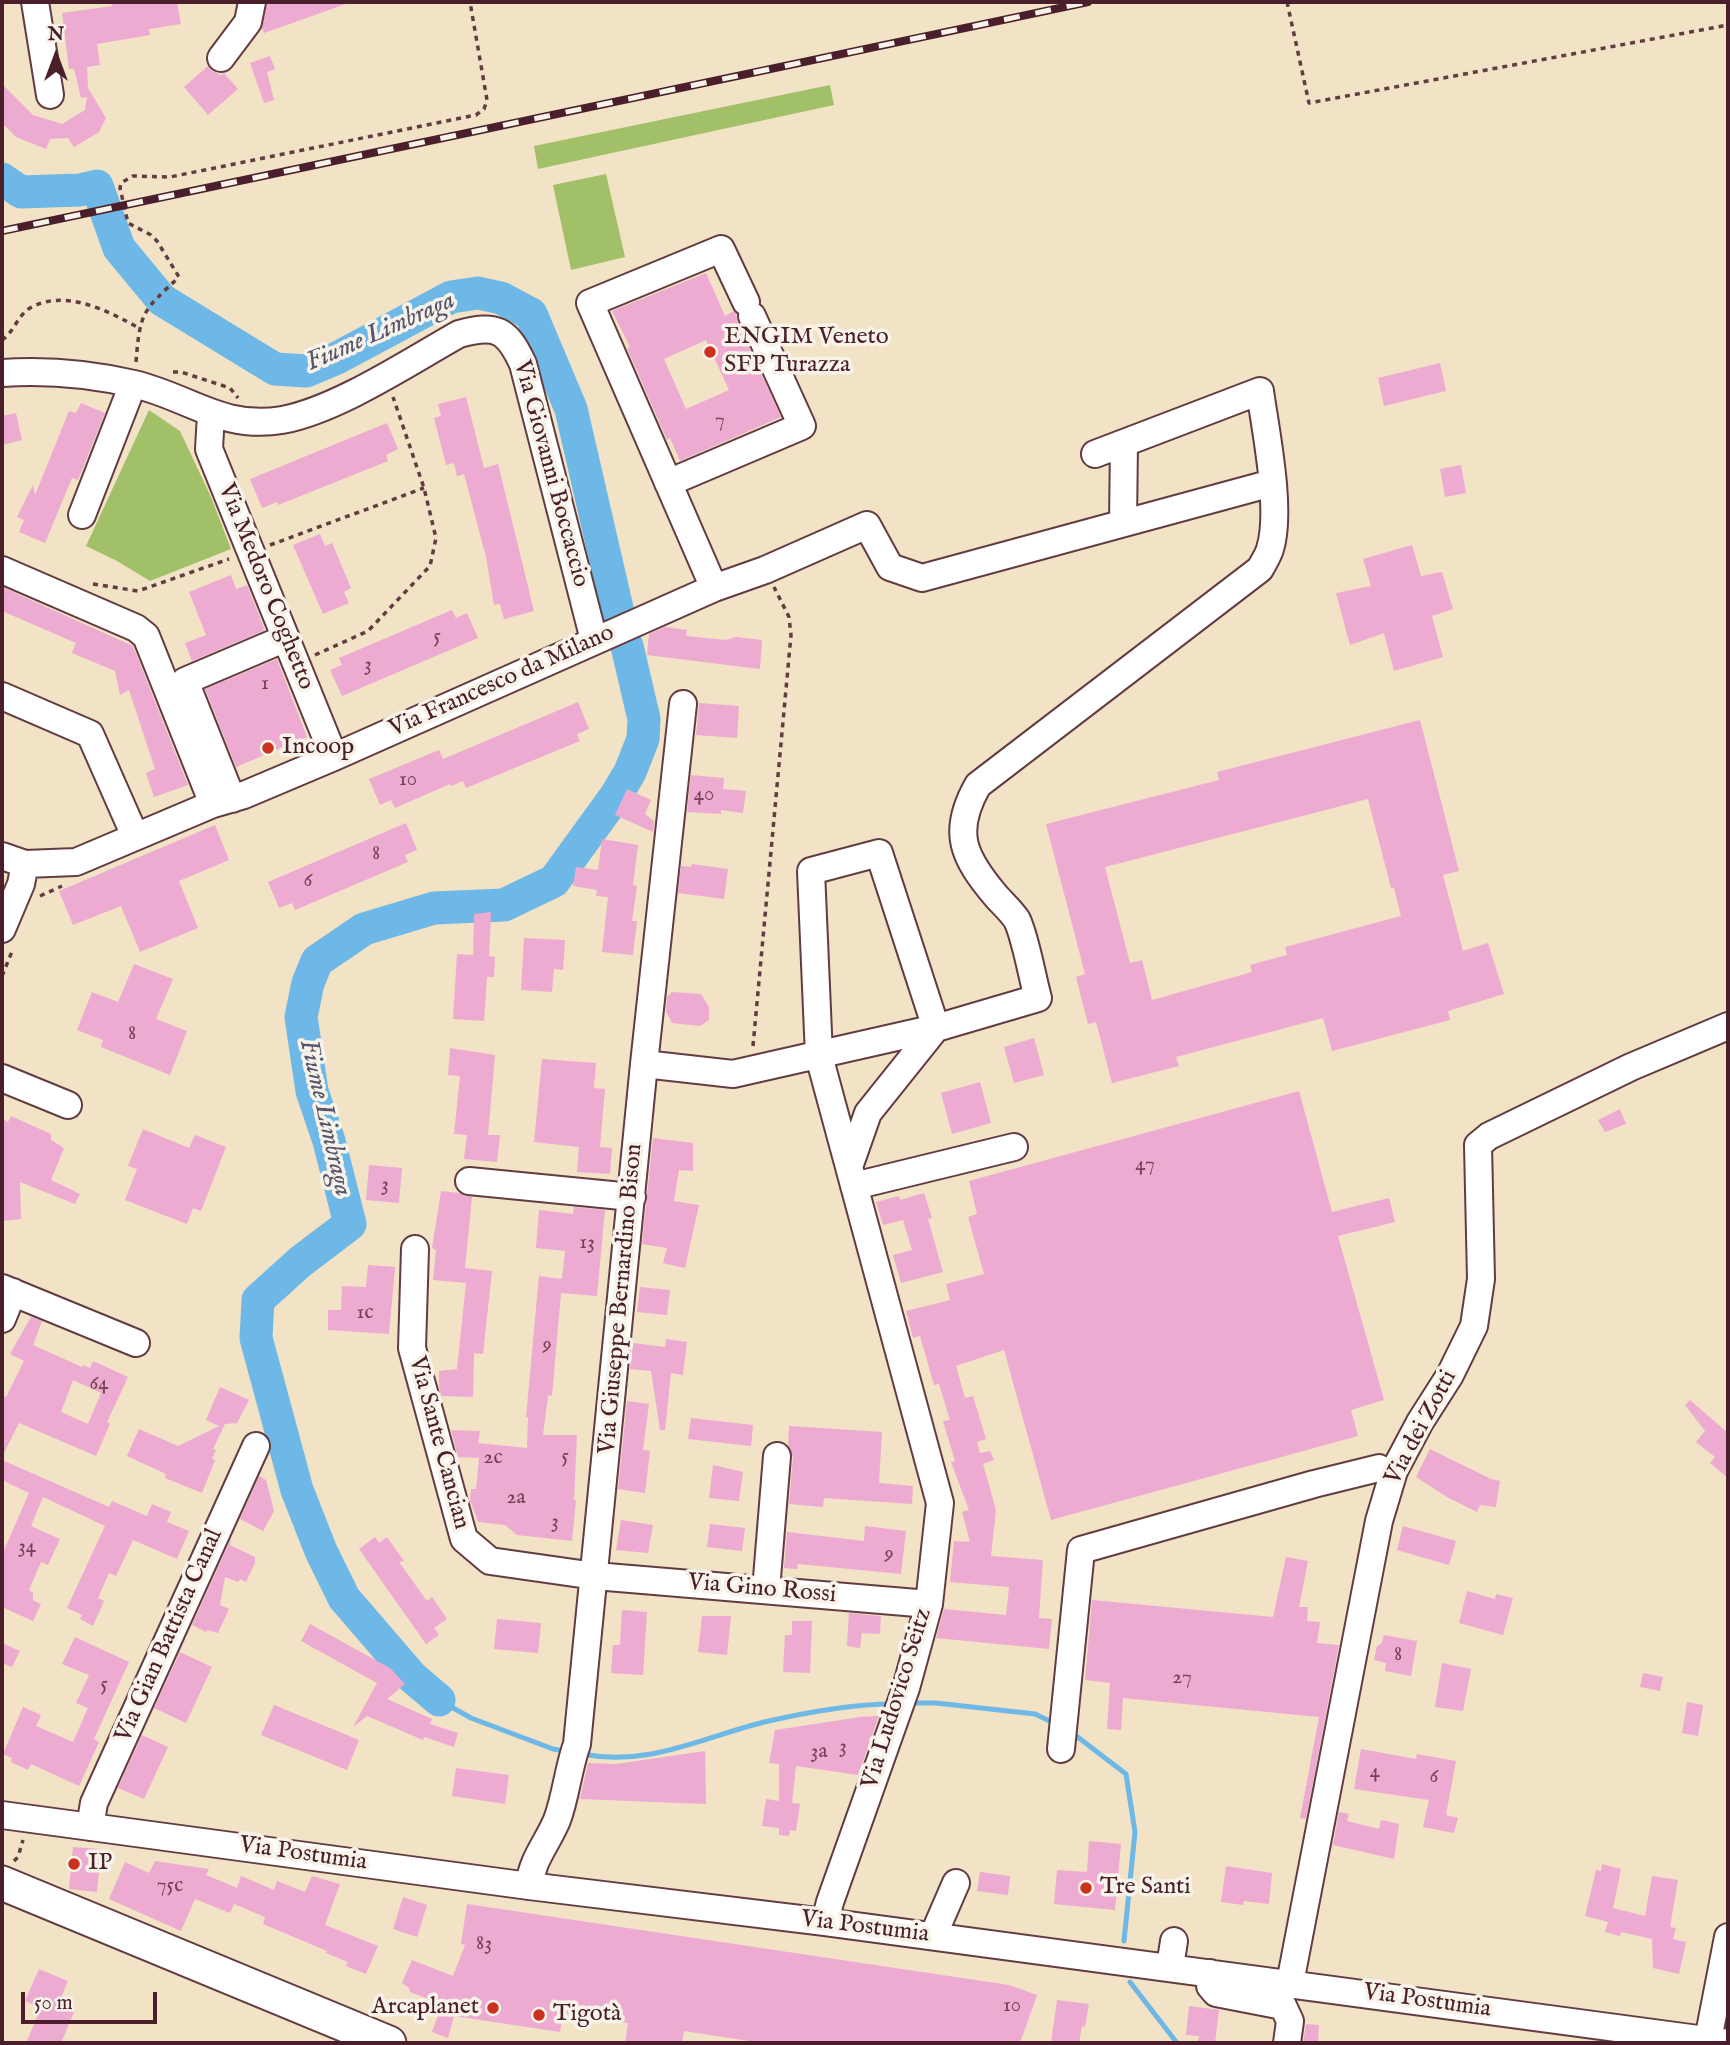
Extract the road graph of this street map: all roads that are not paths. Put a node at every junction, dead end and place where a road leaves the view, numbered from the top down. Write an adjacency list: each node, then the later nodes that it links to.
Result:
1 (35, 2): 4 (street)
2 (252, 2): 3 (street)
3 (221, 58)
4 (50, 95)
5 (2, 373): 6 (street, Via Giovanni Boccaccio)
6 (140, 375): 7 (street, Via Giovanni Boccaccio); 12 (street)
7 (211, 414): 16 (street, Via Medoro Coghetto); 17 (street, Via Giovanni Boccaccio)
8 (1124, 443): 9 (street); 11 (street); 13 (street)
9 (1095, 454)
10 (668, 483): 10 (street); 15 (street)
11 (1272, 483): 13 (street); 26 (street)
12 (82, 515)
13 (1123, 523): 15 (street, Via Francesco da Milano)
14 (2, 570): 21 (street)
15 (714, 588): 17 (street, Via Francesco da Milano)
16 (286, 638): 20 (street, Via Medoro Coghetto); 21 (street)
17 (594, 640): 20 (street, Via Francesco da Milano)
18 (2, 696): 22 (street)
19 (683, 704): 28 (street, Via Giuseppe Bernardino Bison)
20 (334, 757): 21 (street, Via Francesco da Milano)
21 (222, 801): 22 (street, Via Francesco da Milano)
22 (135, 836): 23 (street, Via Francesco da Milano)
23 (14, 860): 24 (street)
24 (2, 929)
25 (1728, 1026): 57 (street, Via dei Zotti)
26 (936, 1028): 27 (street); 27 (street, Via Ludovico Seitz); 32 (street)
27 (819, 1056): 28 (street); 32 (street, Via Ludovico Seitz)
28 (644, 1064): 34 (street, Via Giuseppe Bernardino Bison)
29 (2, 1078): 30 (street)
30 (68, 1105)
31 (1014, 1147): 32 (street)
32 (852, 1177): 44 (street, Via Ludovico Seitz)
33 (469, 1181): 34 (street)
34 (632, 1197): 42 (street, Via Giuseppe Bernardino Bison)
35 (415, 1249): 42 (street, Via Sante Cancian)
36 (7, 1290): 37 (street); 38 (street)
37 (2, 1319)
38 (136, 1343)
39 (256, 1446): 47 (street, Via Gian Battista Canal)
40 (777, 1456): 43 (street)
41 (1379, 1468): 45 (street)
42 (595, 1576): 43 (street, Via Gino Rossi); 50 (street, Via Giuseppe Bernardino Bison)
43 (766, 1590): 44 (street, Via Gino Rossi)
44 (929, 1604): 51 (street, Via Ludovico Seitz)
45 (1061, 1749)
46 (2, 1815): 47 (street, Via Postumia)
47 (90, 1827): 50 (street, Via Postumia)
48 (4, 1879): 59 (main road)
49 (956, 1882): 52 (street)
50 (529, 1886): 51 (street, Via Postumia)
51 (825, 1922): 52 (street, Via Postumia)
52 (933, 1936): 55 (street, Via Postumia)
53 (1728, 1937): 58 (street)
54 (1174, 1941): 55 (street)
55 (1170, 1967): 56 (street, Via Postumia)
56 (1210, 1973): 57 (street, Via Postumia); 60 (street)
57 (1290, 1983): 58 (street, Via Postumia)
58 (1718, 2041)
59 (389, 2043)
60 (1287, 2043)

